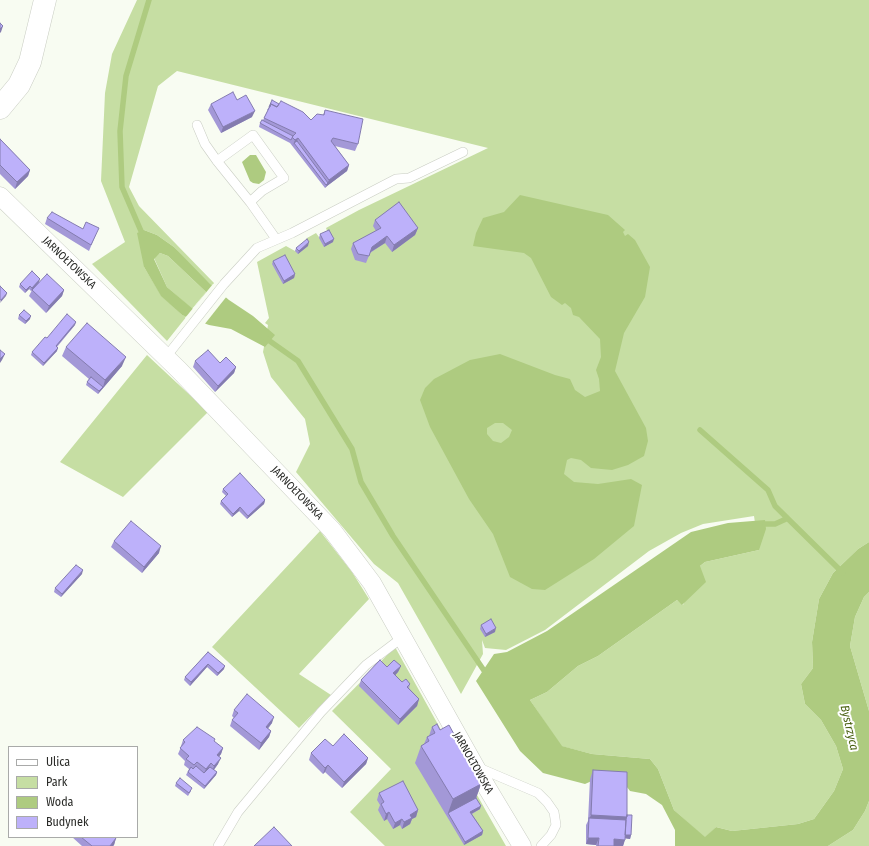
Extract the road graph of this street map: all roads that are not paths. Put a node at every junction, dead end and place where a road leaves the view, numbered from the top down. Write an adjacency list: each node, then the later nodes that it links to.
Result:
1 (45, 0): 2 (street)
2 (0, 108)
3 (197, 125): 5 (lane)
4 (463, 152): 8 (lane)
5 (217, 161): 7 (lane); 7 (lane)
6 (0, 196): 9 (street, JARNOŁTOWSKA)
7 (250, 202): 8 (lane)
8 (276, 239): 9 (lane)
9 (166, 357): 10 (street, JARNOŁTOWSKA)
10 (403, 637): 11 (street, JARNOŁTOWSKA); 12 (lane)
11 (476, 767): 13 (street, JARNOŁTOWSKA); 14 (lane)
12 (218, 846)
13 (522, 846)
14 (541, 846)

